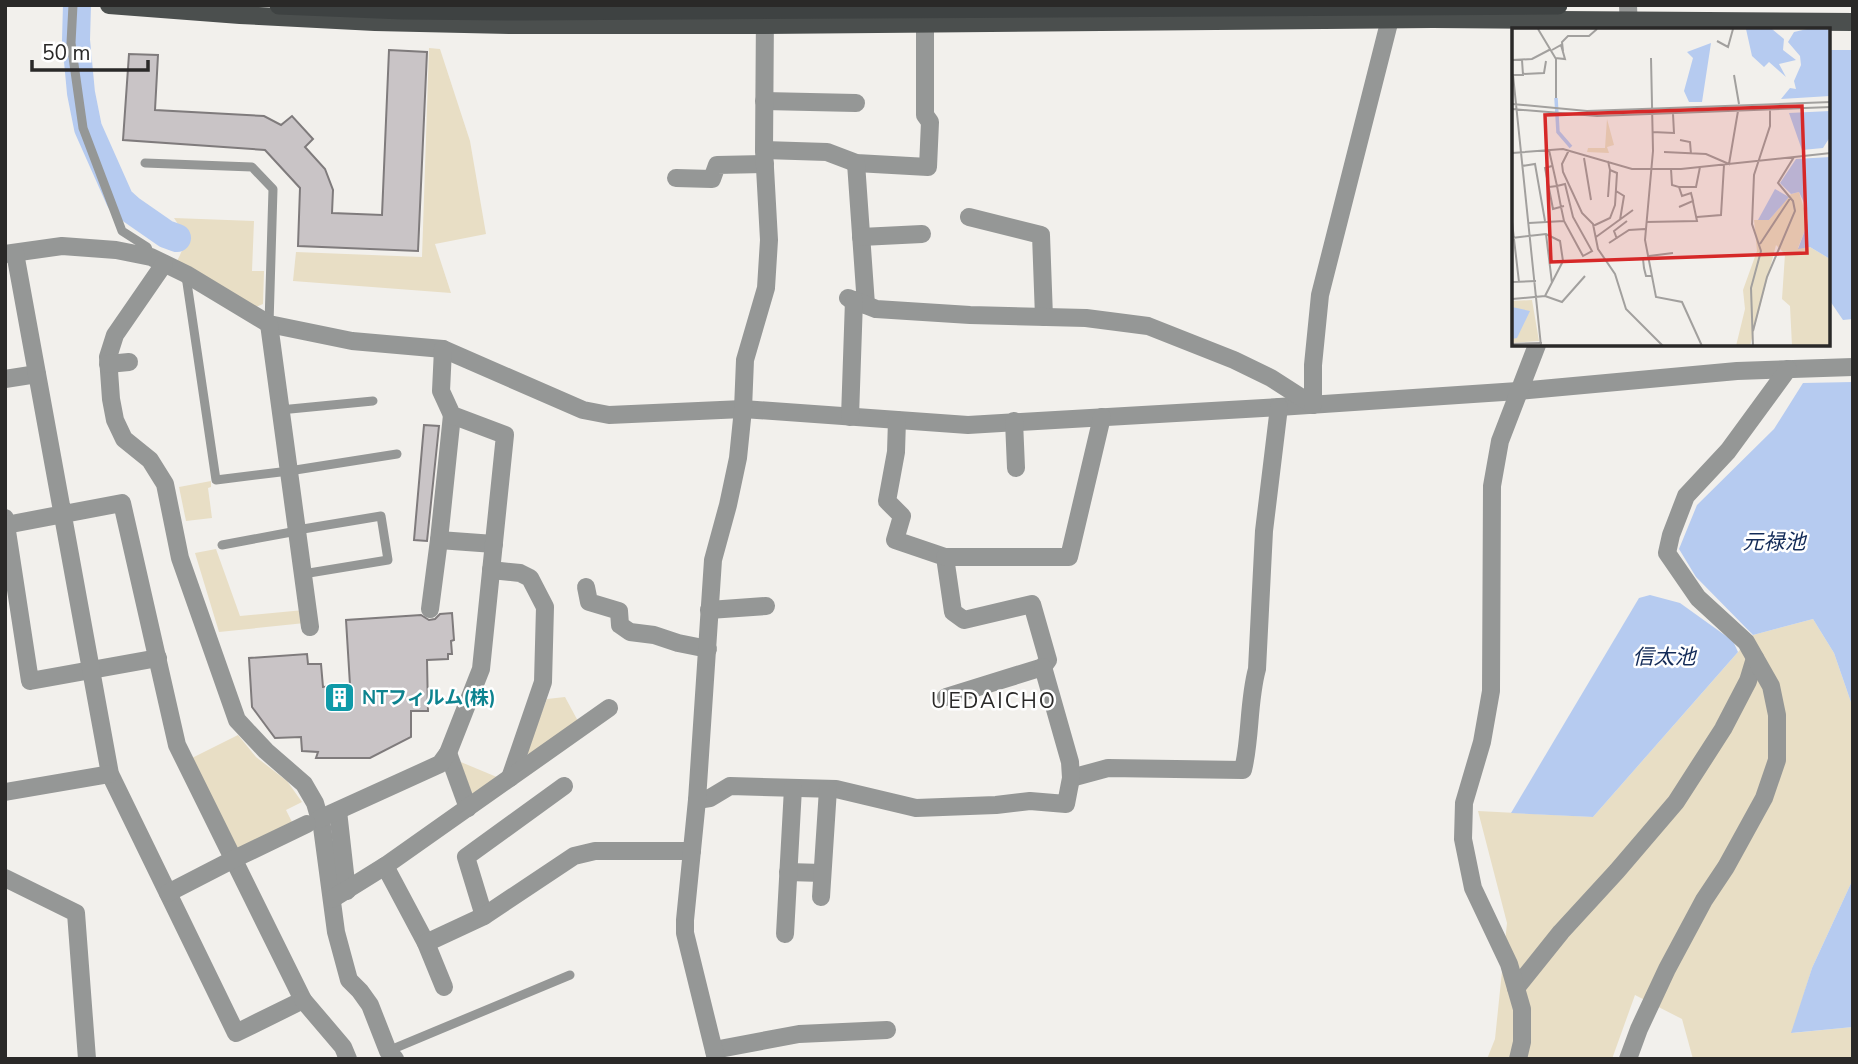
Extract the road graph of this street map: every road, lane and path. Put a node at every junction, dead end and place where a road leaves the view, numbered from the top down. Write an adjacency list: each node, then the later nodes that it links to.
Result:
1 (73, 5): 21 (lane)
2 (109, 5): 10 (main road)
3 (279, 5): 5 (highway, bridge)
4 (765, 5): 10 (street)
5 (1558, 5)
6 (1629, 18): 7 (main road); 8 (main road)
7 (1390, 19): 9 (main road); 36 (street)
8 (1853, 22)
9 (925, 23): 10 (main road); 15 (street)
10 (765, 25): 11 (street)
11 (764, 101): 12 (street); 13 (street)
12 (856, 103)
13 (764, 157): 15 (street); 16 (street); 38 (street)
14 (145, 163): 25 (lane)
15 (856, 163): 19 (street)
16 (676, 178)
17 (970, 217): 24 (street)
18 (922, 234): 19 (street)
19 (861, 237): 23 (street)
20 (10, 253): 21 (street); 32 (street)
21 (158, 260): 22 (street); 29 (street)
22 (186, 274): 25 (street); 47 (lane)
23 (856, 301): 24 (street); 41 (street)
24 (1044, 317): 36 (street)
25 (269, 324): 27 (street); 39 (street)
26 (1537, 346): 34 (street)
27 (443, 349): 38 (street); 40 (street)
28 (129, 362): 29 (street)
29 (108, 364): 80 (street)
30 (1853, 367): 31 (street)
31 (1788, 369): 34 (street); 64 (street)
32 (37, 374): 33 (street); 48 (street)
33 (5, 379)
34 (1518, 391): 36 (street); 95 (street)
35 (373, 401): 39 (lane)
36 (1313, 405): 37 (street)
37 (1279, 407): 42 (street); 72 (street)
38 (743, 409): 41 (street); 60 (street)
39 (280, 410): 47 (street)
40 (452, 415): 51 (street); 52 (street)
41 (850, 417): 43 (street)
42 (1102, 417): 44 (street); 54 (street)
43 (897, 420): 44 (street); 54 (street)
44 (1014, 421): 46 (street)
45 (397, 454): 47 (lane)
46 (1016, 468)
47 (289, 471): 50 (street)
48 (63, 514): 49 (street); 63 (street); 66 (street)
49 (6, 522): 66 (street)
50 (297, 531): 53 (lane); 56 (street); 56 (lane)
51 (439, 540): 52 (street); 59 (street)
52 (494, 544): 55 (street)
53 (222, 545)
54 (945, 557): 65 (street)
55 (491, 570): 69 (street); 71 (street)
56 (303, 574): 61 (street)
57 (586, 587): 62 (street)
58 (766, 606): 60 (street)
59 (430, 609)
60 (709, 610): 62 (street)
61 (310, 627)
62 (708, 649): 77 (street)
63 (158, 658): 66 (street); 82 (street)
64 (1755, 658): 95 (street); 103 (street)
65 (1044, 667): 67 (street); 72 (street)
66 (90, 670): 70 (street)
67 (946, 697)
68 (609, 708): 71 (street)
69 (448, 753): 78 (street); 79 (street)
70 (110, 774): 76 (street); 87 (street)
71 (510, 778): 78 (street)
72 (1071, 778): 75 (street)
73 (564, 786): 90 (street)
74 (793, 788): 75 (street); 77 (street); 84 (street)
75 (828, 789): 85 (street)
76 (5, 792)
77 (697, 800): 81 (street)
78 (468, 808): 83 (street)
79 (338, 811): 80 (street); 88 (street)
80 (313, 822): 82 (street); 88 (street)
81 (692, 851): 90 (street); 99 (street)
82 (234, 859): 87 (street); 96 (street)
83 (385, 866): 88 (street); 92 (street)
84 (788, 872): 85 (street); 91 (street)
85 (822, 873): 89 (street)
86 (5, 878): 100 (street)
87 (168, 893): 96 (street)
88 (340, 895): 98 (street)
89 (821, 897)
90 (484, 916): 92 (street)
91 (785, 934)
92 (426, 943): 94 (street)
93 (570, 975): 98 (lane)
94 (444, 987)
95 (1516, 988): 102 (street)
96 (303, 1000): 101 (street)
97 (887, 1030): 99 (street)
98 (391, 1055)
99 (713, 1056)
100 (87, 1059)
101 (348, 1059)
102 (1518, 1059)
103 (1628, 1059)

